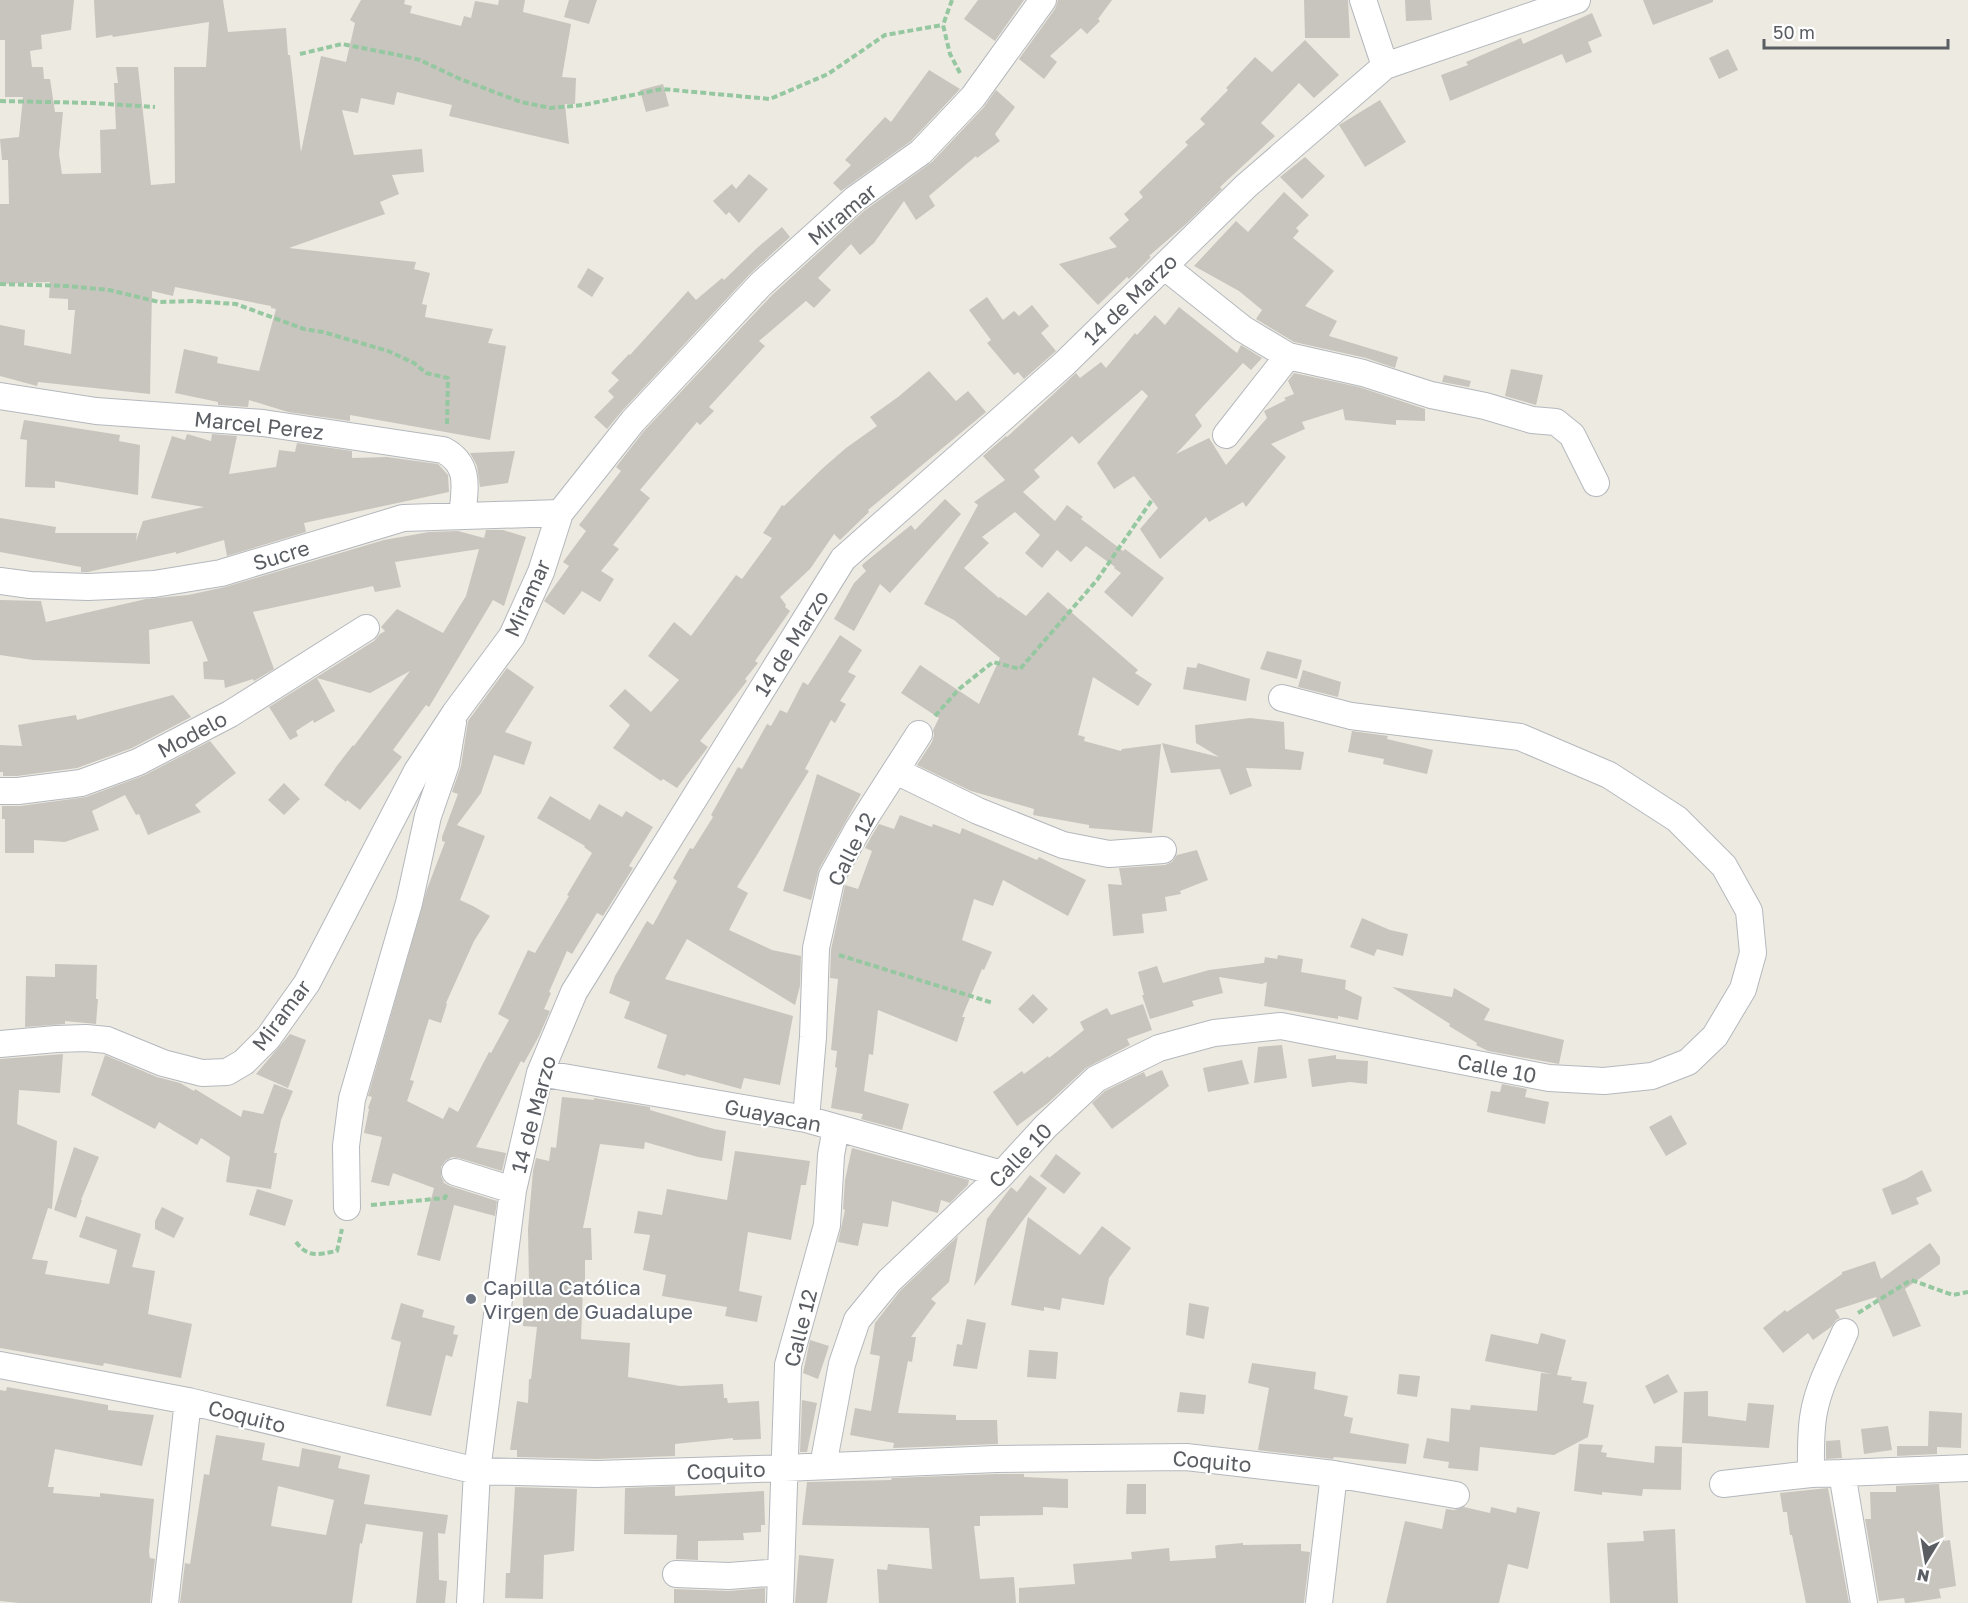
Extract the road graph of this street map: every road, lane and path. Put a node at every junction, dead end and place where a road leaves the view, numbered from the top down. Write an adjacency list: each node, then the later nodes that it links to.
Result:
1 (952, 0): 5 (path)
2 (1043, 0): 8 (street, Miramar)
3 (1363, 0): 7 (street)
4 (1577, 0): 7 (street, 14 de Marzo)
5 (943, 25): 6 (path); 8 (path)
6 (300, 54)
7 (1385, 66): 11 (street, 14 de Marzo)
8 (973, 97): 19 (street, Miramar)
9 (0, 101): 10 (path)
10 (155, 107)
11 (1164, 266): 13 (street); 32 (street, 14 de Marzo)
12 (0, 284): 16 (path)
13 (1288, 356): 15 (street); 17 (street)
14 (0, 396): 16 (street, Marcel Perez)
15 (1226, 435)
16 (443, 450): 20 (street)
17 (1596, 483)
18 (1152, 500): 25 (path)
19 (560, 513): 20 (street, Sucre); 24 (street, Miramar)
20 (462, 515): 21 (street, Sucre)
21 (0, 580)
22 (366, 628): 27 (street, Modelo)
23 (1282, 698): 36 (street, Calle 10)
24 (455, 713): 31 (street, Miramar); 38 (street)
25 (919, 734): 26 (street, Calle 12)
26 (896, 771): 28 (street); 29 (street, Calle 12)
27 (0, 790)
28 (1163, 850)
29 (816, 948): 30 (path); 33 (street, Calle 12)
30 (993, 1003)
31 (0, 1044)
32 (540, 1073): 33 (street, Guayacan); 37 (street, 14 de Marzo)
33 (806, 1119): 34 (street, Guayacan)
34 (836, 1128): 36 (street, Guayacan); 45 (street, Calle 12)
35 (455, 1172): 37 (street); 38 (path)
36 (1002, 1174): 44 (street, Calle 10)
37 (513, 1190): 47 (street, 14 de Marzo)
38 (347, 1207): 39 (path)
39 (296, 1242)
40 (1968, 1292): 41 (path)
41 (1845, 1332): 50 (street)
42 (0, 1365): 43 (street, Coquito)
43 (188, 1401): 47 (street, Coquito); 55 (street)
44 (823, 1466): 45 (street, Coquito); 49 (street, Coquito)
45 (784, 1468): 47 (street, Coquito); 53 (street, Calle 12)
46 (1968, 1468): 48 (street)
47 (477, 1471): 56 (street, 14 de Marzo)
48 (1842, 1473): 50 (street); 59 (street)
49 (1334, 1474): 52 (street, Coquito); 58 (street)
50 (1812, 1474): 51 (street)
51 (1723, 1484)
52 (1456, 1495)
53 (781, 1572): 54 (street); 57 (street, Calle 12)
54 (676, 1574)
55 (165, 1603)
56 (470, 1603)
57 (780, 1603)
58 (1319, 1603)
59 (1863, 1603)

